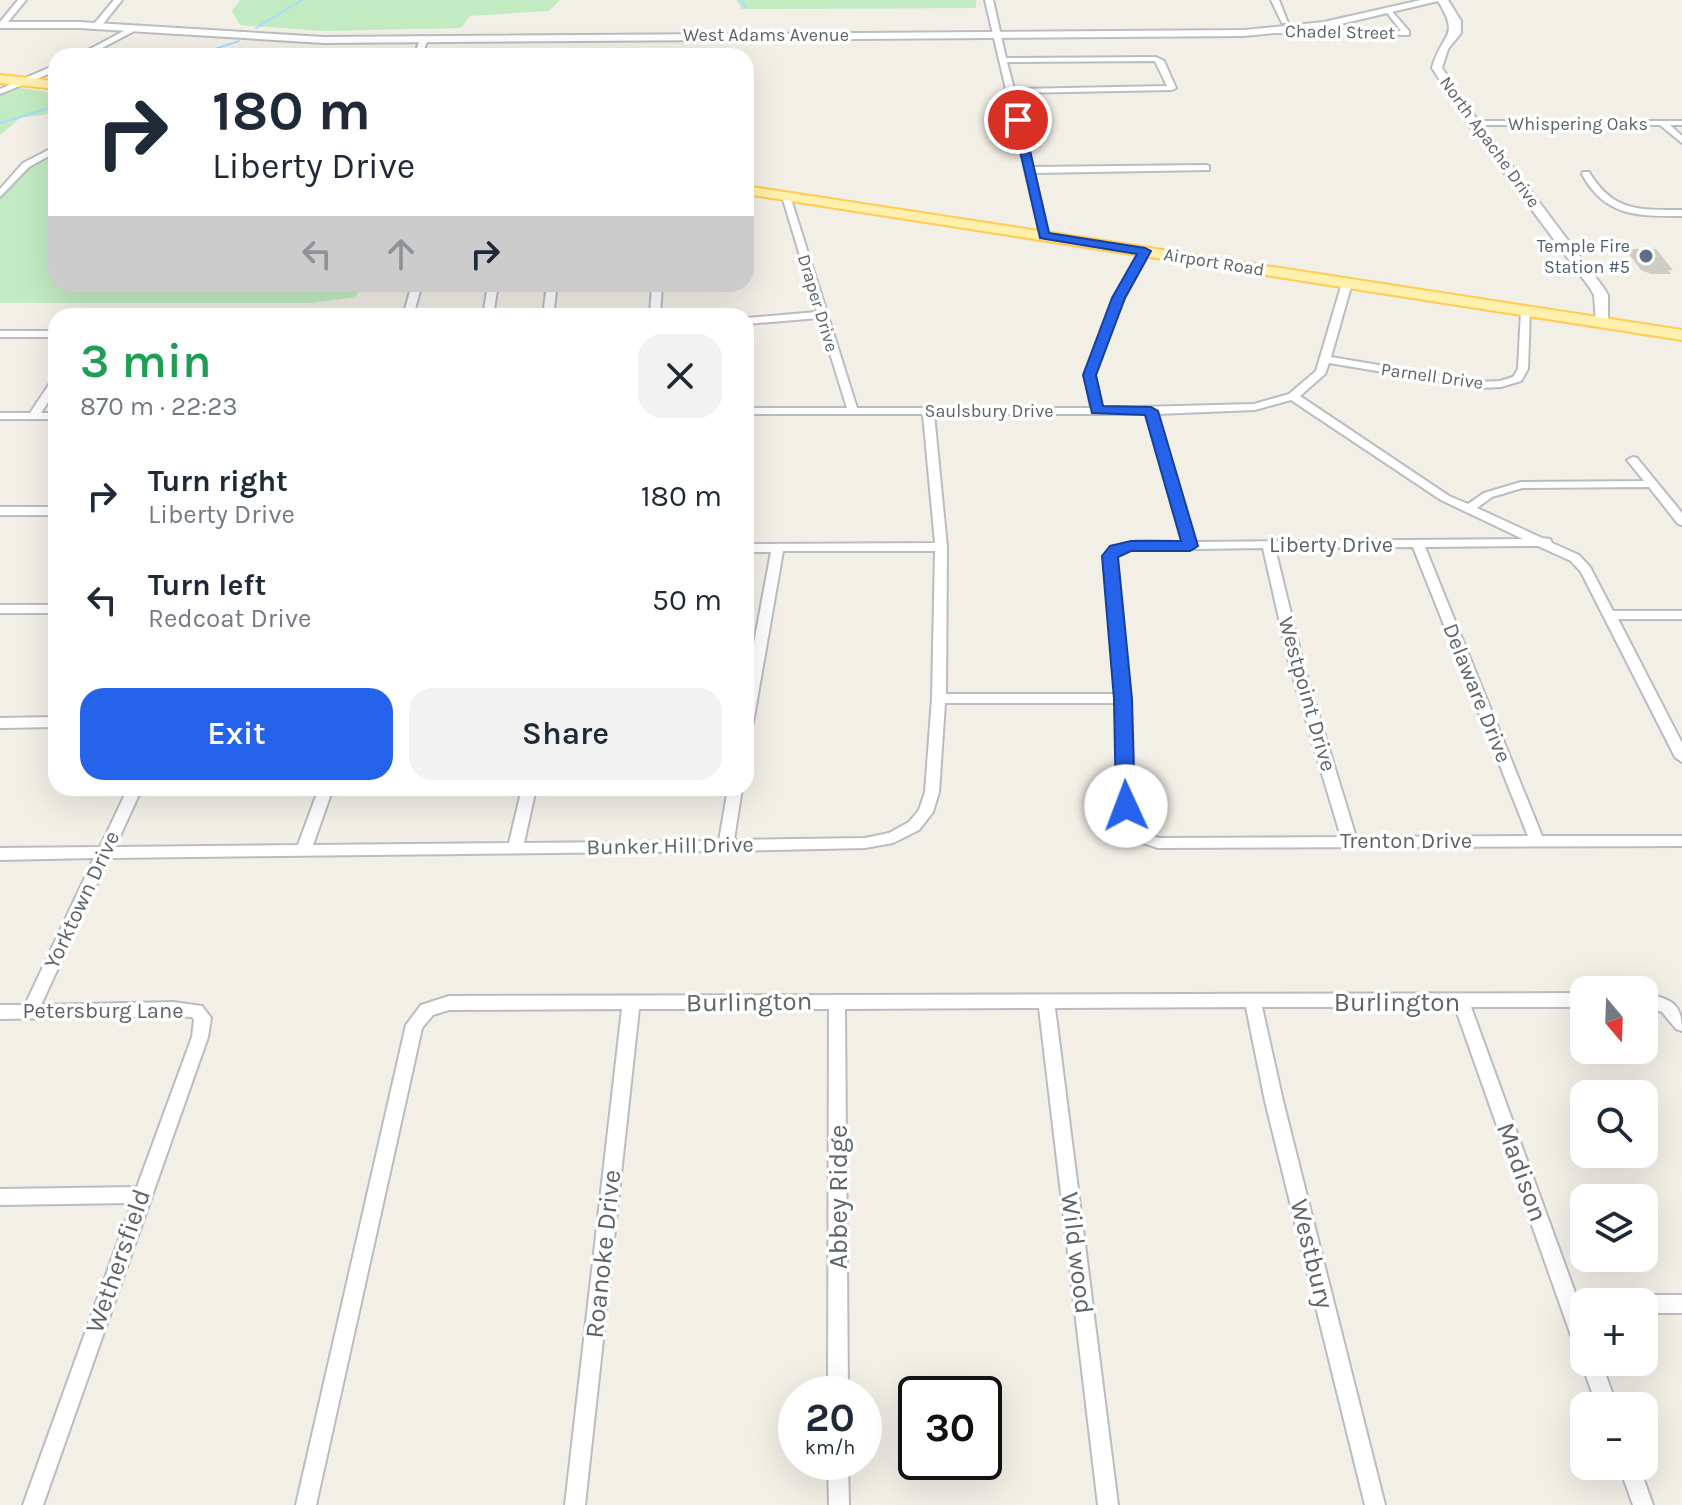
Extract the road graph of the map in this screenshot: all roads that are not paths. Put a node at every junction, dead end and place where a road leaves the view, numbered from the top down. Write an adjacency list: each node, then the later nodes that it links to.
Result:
1 (22, 0): 9 (street)
2 (118, 0): 10 (street)
3 (989, 0): 13 (street)
4 (1275, 0): 8 (street)
5 (1434, 0): 7 (main road, West Adams Avenue)
6 (1443, 0): 25 (main road, North Apache Drive)
7 (1389, 10): 12 (main road, West Adams Avenue); 12 (street, Chadel Street)
8 (1285, 21)
9 (0, 27): 10 (main road, West Adams Avenue)
10 (96, 27): 11 (main road, West Adams Avenue)
11 (134, 29): 14 (main road, West Adams Avenue); 15 (street)
12 (1274, 31): 13 (main road, West Adams Avenue)
13 (999, 33): 14 (main road, West Adams Avenue); 17 (street)
14 (424, 38): 16 (street)
15 (97, 48)
16 (421, 48)
17 (1005, 60): 23 (street); 23 (street)
18 (0, 71): 21 (main road)
19 (48, 72): 21 (street)
20 (0, 79): 21 (main road)
21 (31, 81): 22 (main road); 24 (street)
22 (48, 84)
23 (1011, 91): 31 (street)
24 (0, 92)
25 (1473, 123): 27 (street, Whispering Oaks); 43 (main road, North Apache Drive)
26 (1682, 123): 27 (street, Whispering Oaks)
27 (1663, 124): 28 (street)
28 (1682, 140)
29 (48, 153): 34 (street)
30 (1206, 168): 31 (street)
31 (1029, 170): 37 (street)
32 (1586, 174): 36 (street)
33 (754, 191): 35 (main road, Airport Road)
34 (0, 194)
35 (786, 196): 37 (main road, Airport Road); 41 (street, Draper Drive)
36 (1682, 213)
37 (1044, 236): 38 (main road, Airport Road)
38 (1145, 251): 39 (main road, Airport Road); 50 (street)
39 (1347, 283): 40 (main road, Airport Road); 47 (street, Saulsbury Drive)
40 (1526, 311): 43 (main road, Airport Road); 47 (street, Parnell Drive)
41 (821, 315): 42 (street); 52 (street, Draper Drive)
42 (754, 320)
43 (1603, 322): 46 (main road, Airport Road)
44 (0, 334): 45 (street)
45 (48, 334)
46 (1682, 335)
47 (1325, 359): 49 (street, Saulsbury Drive)
48 (48, 394): 56 (street)
49 (1293, 396): 54 (street, Saulsbury Drive); 60 (street)
50 (1097, 410): 53 (street, Saulsbury Drive); 54 (street, Saulsbury Drive)
51 (754, 411): 52 (street, Saulsbury Drive)
52 (853, 411): 53 (street, Saulsbury Drive)
53 (928, 411): 68 (street, Bunker Hill Drive)
54 (1151, 411): 67 (street)
55 (0, 416): 56 (street)
56 (33, 416): 57 (street)
57 (48, 416)
58 (1633, 460): 59 (street)
59 (1654, 484): 60 (street); 63 (street)
60 (1469, 509): 64 (street)
61 (0, 511): 62 (street)
62 (48, 511)
63 (1682, 521)
64 (1546, 542): 66 (street, Liberty Drive); 73 (street)
65 (1268, 545): 66 (street, Liberty Drive); 67 (street, Liberty Drive); 85 (street, Westpoint Drive)
66 (1418, 545): 86 (street, Delaware Drive)
67 (1190, 546): 77 (street, Liberty Drive)
68 (941, 547): 70 (street); 76 (street, Bunker Hill Drive)
69 (754, 548): 70 (street)
70 (778, 548): 75 (street)
71 (0, 609): 72 (street)
72 (48, 609)
73 (1610, 615): 74 (street); 80 (street)
74 (1682, 615)
75 (754, 679)
76 (939, 698): 77 (street); 88 (street, Bunker Hill Drive)
77 (1123, 699): 85 (street, Trenton Drive)
78 (48, 722): 79 (street)
79 (0, 723)
80 (1682, 757)
81 (131, 796): 91 (street, Yorktown Drive)
82 (323, 796): 90 (street)
83 (527, 796): 89 (street)
84 (734, 796): 88 (street)
85 (1350, 841): 86 (street, Trenton Drive)
86 (1537, 841): 87 (street, Trenton Drive)
87 (1682, 841)
88 (726, 846): 89 (street, Bunker Hill Drive)
89 (515, 848): 90 (street, Bunker Hill Drive)
90 (304, 849): 91 (street, Bunker Hill Drive)
91 (105, 853): 92 (street, Bunker Hill Drive); 100 (street, Yorktown Drive)
92 (0, 854)
93 (1570, 1000): 96 (street, Burlington)
94 (837, 1001): 95 (street, Burlington); 99 (street, Burlington); 109 (street, Abbey Ridge)
95 (1046, 1001): 97 (street, Burlington); 116 (street, Wild wood)
96 (1461, 1001): 97 (street, Burlington); 106 (street, Madison)
97 (1253, 1003): 117 (street, Westbury)
98 (1658, 1003): 103 (street)
99 (631, 1004): 113 (street, Burlington); 114 (street, Roanoke Drive)
100 (30, 1011): 101 (street, Petersburg Lane); 102 (street, Petersburg Lane)
101 (0, 1012)
102 (203, 1018): 104 (street, Wethersfield)
103 (1682, 1024)
104 (142, 1195): 105 (street); 112 (street, Wethersfield)
105 (0, 1197)
106 (1571, 1288)
107 (1658, 1304): 108 (street)
108 (1682, 1304)
109 (838, 1376)
110 (838, 1480): 115 (street)
111 (1634, 1480): 118 (street)
112 (33, 1505)
113 (306, 1505)
114 (575, 1505)
115 (839, 1505)
116 (1108, 1505)
117 (1375, 1505)
118 (1643, 1505)

